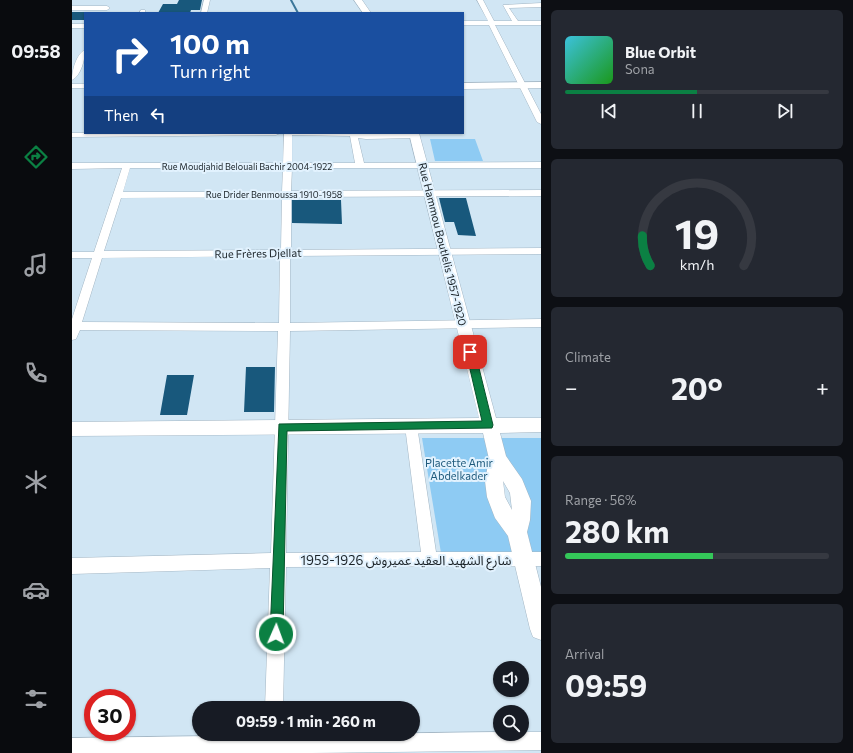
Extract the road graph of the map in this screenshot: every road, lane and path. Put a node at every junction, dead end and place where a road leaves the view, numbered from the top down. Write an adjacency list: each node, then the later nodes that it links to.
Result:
1 (80, 0): 7 (street)
2 (111, 0): 8 (street)
3 (207, 0): 9 (street)
4 (358, 0): 10 (main road)
5 (480, 0): 12 (street)
6 (541, 5): 13 (street)
7 (74, 8): 8 (street)
8 (106, 10)
9 (204, 12)
10 (366, 12)
11 (464, 23): 12 (street)
12 (491, 23): 13 (street); 19 (street)
13 (516, 23): 14 (street)
14 (541, 23)
15 (72, 26): 16 (street)
16 (84, 26)
17 (83, 60): 18 (street)
18 (72, 78)
19 (522, 85): 20 (main road); 23 (main road); 24 (street)
20 (541, 85)
21 (72, 86): 22 (street)
22 (84, 86)
23 (464, 86)
24 (541, 122)
25 (168, 134): 28 (street)
26 (288, 134): 33 (street)
27 (353, 134): 29 (street); 34 (street)
28 (72, 135)
29 (415, 135): 35 (main road, Rue Hammou Boutlelis 1957-1920)
30 (541, 165): 35 (street, Rue Moudjahid Belouali Bachir 2004-1922)
31 (72, 166): 32 (street, Rue Moudjahid Belouali Bachir 2004-1922)
32 (127, 166): 33 (street, Rue Moudjahid Belouali Bachir 2004-1922); 39 (street)
33 (286, 166): 34 (street, Rue Moudjahid Belouali Bachir 2004-1922); 37 (street)
34 (360, 166): 35 (street, Rue Moudjahid Belouali Bachir 2004-1922)
35 (423, 166): 38 (main road, Rue Hammou Boutlelis 1957-1920)
36 (541, 193): 38 (street, Rue Drider Benmoussa 1910-1958)
37 (286, 194): 38 (street, Rue Drider Benmoussa 1910-1958); 39 (street, Rue Drider Benmoussa 1910-1958); 42 (street)
38 (430, 194): 40 (main road, Rue Hammou Boutlelis 1957-1920)
39 (118, 195): 44 (street)
40 (444, 251): 41 (street, Rue Frères Djellat); 42 (street, Rue Frères Djellat); 45 (main road, Rue Hammou Boutlelis 1957-1920)
41 (541, 251)
42 (285, 253): 44 (street, Rue Frères Djellat); 47 (street)
43 (72, 255): 44 (street, Rue Frères Djellat)
44 (98, 255): 48 (street)
45 (463, 323): 46 (street); 47 (street); 49 (main road, Rue Hammou Boutlelis 1957-1920)
46 (541, 323)
47 (284, 326): 48 (street); 52 (street)
48 (74, 331)
49 (488, 425): 50 (main road); 51 (main road); 54 (main road, Rue Hammou Boutlelis 1957-1920)
50 (541, 425)
51 (411, 426): 52 (main road); 56 (street)
52 (282, 427): 53 (main road); 55 (street)
53 (72, 429)
54 (532, 559): 56 (street, شارع الشهيد العقيد عميروش 1926-1959); 58 (main road)
55 (279, 560): 56 (street, شارع الشهيد العقيد عميروش 1926-1959); 57 (street, شارع الشهيد العقيد عميروش 1926-1959); 59 (street)
56 (430, 560)
57 (72, 566)
58 (541, 629)
59 (274, 701)
60 (541, 741): 61 (street)
61 (273, 744): 62 (street)
62 (72, 747)

